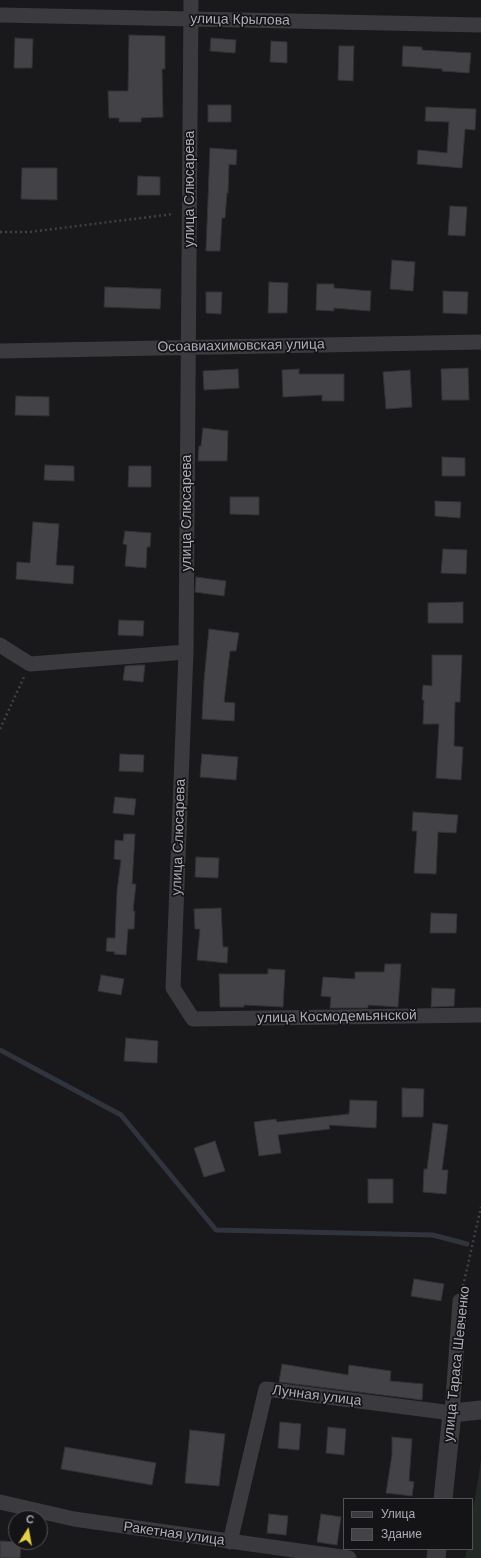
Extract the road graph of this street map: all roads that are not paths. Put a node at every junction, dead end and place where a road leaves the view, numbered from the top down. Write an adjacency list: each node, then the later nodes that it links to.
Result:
1 (191, 0): 3 (street, улица Слюсарева)
2 (0, 15): 3 (street, улица Крылова)
3 (191, 19): 4 (street, улица Крылова); 6 (street, улица Слюсарева)
4 (481, 25)
5 (481, 342): 6 (street, Осоавиахимовская улица)
6 (189, 347): 7 (street, Осоавиахимовская улица); 9 (street, улица Слюсарева)
7 (0, 351)
8 (0, 645): 9 (street)
9 (186, 652): 11 (street, улица Слюсарева)
10 (481, 1016): 11 (street, улица Космодемьянской)
11 (193, 1019)
12 (460, 1301): 14 (street, улица Тараса Шевченко)
13 (481, 1410): 14 (street)
14 (452, 1413): 15 (street, улица Тараса Шевченко); 17 (street, Лунная улица)
15 (443, 1498)
16 (0, 1502): 17 (street, Ракетная улица)
17 (230, 1542): 18 (street, Ракетная улица)
18 (350, 1558)

